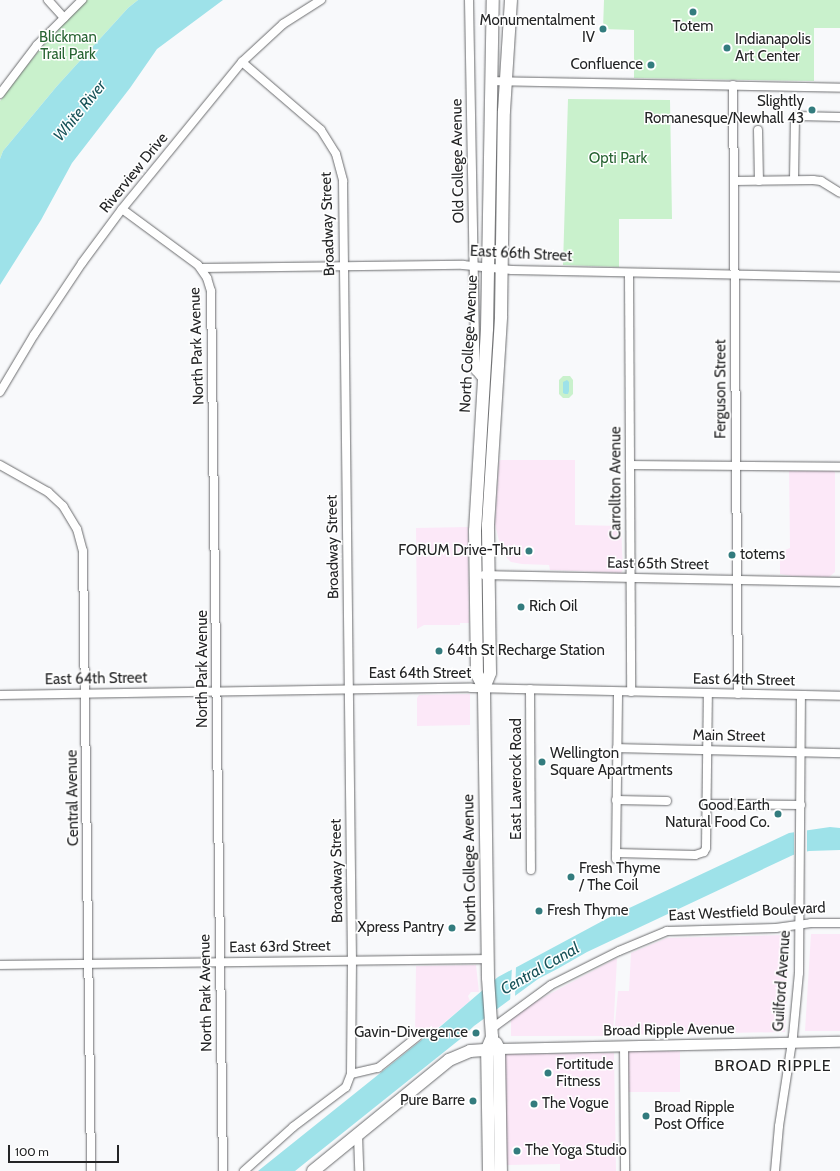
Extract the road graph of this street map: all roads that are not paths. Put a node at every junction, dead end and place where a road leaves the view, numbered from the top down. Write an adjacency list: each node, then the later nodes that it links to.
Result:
1 (48, 0): 7 (street)
2 (82, 0): 7 (street)
3 (321, 0): 8 (street, Riverview Drive)
4 (469, 0): 22 (street, Old College Avenue)
5 (493, 0): 9 (main road, North College Avenue)
6 (510, 0): 10 (main road, North College Avenue)
7 (64, 18): 13 (street)
8 (242, 62): 20 (street, Riverview Drive); 21 (street, Broadway Street)
9 (491, 81): 10 (street); 23 (main road, North College Avenue)
10 (505, 82): 11 (street); 25 (main road, North College Avenue)
11 (733, 85): 12 (street); 17 (street, Ferguson Street)
12 (840, 88)
13 (0, 94)
14 (840, 117): 16 (street)
15 (758, 130): 18 (street)
16 (794, 180): 18 (street); 19 (street)
17 (734, 181): 18 (street); 27 (street, Ferguson Street)
18 (759, 181)
19 (840, 193)
20 (122, 209): 24 (street, North Park Avenue); 30 (street, Riverview Drive)
21 (344, 266): 22 (street, East 66th Street); 24 (street, East 66th Street); 41 (street, Broadway Street)
22 (474, 266): 23 (street, East 66th Street); 29 (street, Old College Avenue)
23 (488, 267): 25 (street, East 66th Street); 29 (main road, North College Avenue)
24 (201, 268): 43 (street, North Park Avenue)
25 (502, 269): 26 (street, East 66th Street); 36 (main road, North College Avenue)
26 (629, 273): 27 (street, East 66th Street); 32 (street, Carrollton Avenue)
27 (735, 274): 28 (street, East 66th Street); 33 (street, Ferguson Street)
28 (840, 277)
29 (484, 381): 35 (main road, North College Avenue)
30 (0, 392)
31 (0, 465): 46 (street, Central Avenue)
32 (630, 465): 33 (street); 37 (street, Carrollton Avenue)
33 (736, 466): 34 (street); 38 (street, Ferguson Street)
34 (840, 468)
35 (475, 575): 36 (street, East 65th Street); 40 (main road, North College Avenue)
36 (489, 575): 37 (street, East 65th Street); 40 (main road, North College Avenue)
37 (631, 577): 38 (street, East 65th Street); 45 (street, Carrollton Avenue)
38 (737, 580): 39 (street, East 65th Street); 48 (street, Ferguson Street)
39 (840, 582)
40 (484, 688): 41 (street, East 64th Street); 42 (street, East 64th Street); 63 (main road, North College Avenue)
41 (349, 689): 43 (street, East 64th Street); 64 (street, Broadway Street)
42 (530, 689): 44 (street, East 64th Street); 60 (street, East Laverock Road)
43 (217, 691): 46 (street, East 64th Street); 65 (street, North Park Avenue)
44 (618, 692): 45 (street, East 64th Street); 52 (street)
45 (631, 692): 47 (street, East 64th Street)
46 (85, 693): 49 (street, East 64th Street); 66 (street, Central Avenue)
47 (708, 693): 48 (street, East 64th Street); 53 (street)
48 (738, 694): 50 (street, East 64th Street)
49 (0, 695)
50 (801, 695): 51 (street, East 64th Street); 54 (street, Guilford Avenue)
51 (840, 696)
52 (617, 748): 53 (street, Main Street); 56 (street)
53 (708, 749): 54 (street, Main Street); 58 (street)
54 (801, 752): 55 (street, Main Street); 59 (street, Guilford Avenue)
55 (840, 753)
56 (616, 800): 57 (street); 58 (street)
57 (667, 801)
58 (708, 804): 59 (street)
59 (801, 805): 62 (street, Guilford Avenue)
60 (531, 870)
61 (840, 923): 62 (street, East Westfield Boulevard)
62 (799, 925): 68 (street, East Westfield Boulevard); 71 (street, Guilford Avenue)
63 (488, 959): 64 (street, East 63rd Street); 68 (main road, North College Avenue)
64 (352, 960): 65 (street, East 63rd Street); 75 (street, Broadway Street)
65 (220, 962): 66 (street, East 63rd Street); 78 (street, North Park Avenue)
66 (89, 964): 67 (street, East 63rd Street); 77 (street, Central Avenue)
67 (0, 965)
68 (491, 1030): 73 (main road, North College Avenue); 74 (main road, North College Avenue)
69 (418, 1036): 75 (street)
70 (840, 1042): 71 (street, Broad Ripple Avenue)
71 (792, 1043): 72 (street, Broad Ripple Avenue); 85 (street, Guilford Avenue)
72 (624, 1046): 74 (street, Broad Ripple Avenue); 84 (street)
73 (487, 1049): 74 (main road); 76 (main road); 82 (main road, North College Avenue)
74 (499, 1049): 83 (main road, North College Avenue)
75 (351, 1074): 79 (street)
76 (358, 1135): 80 (main road); 81 (street)
77 (91, 1171)
78 (223, 1171)
79 (244, 1171)
80 (313, 1171)
81 (359, 1171)
82 (489, 1171)
83 (501, 1171)
84 (625, 1171)
85 (775, 1171)

